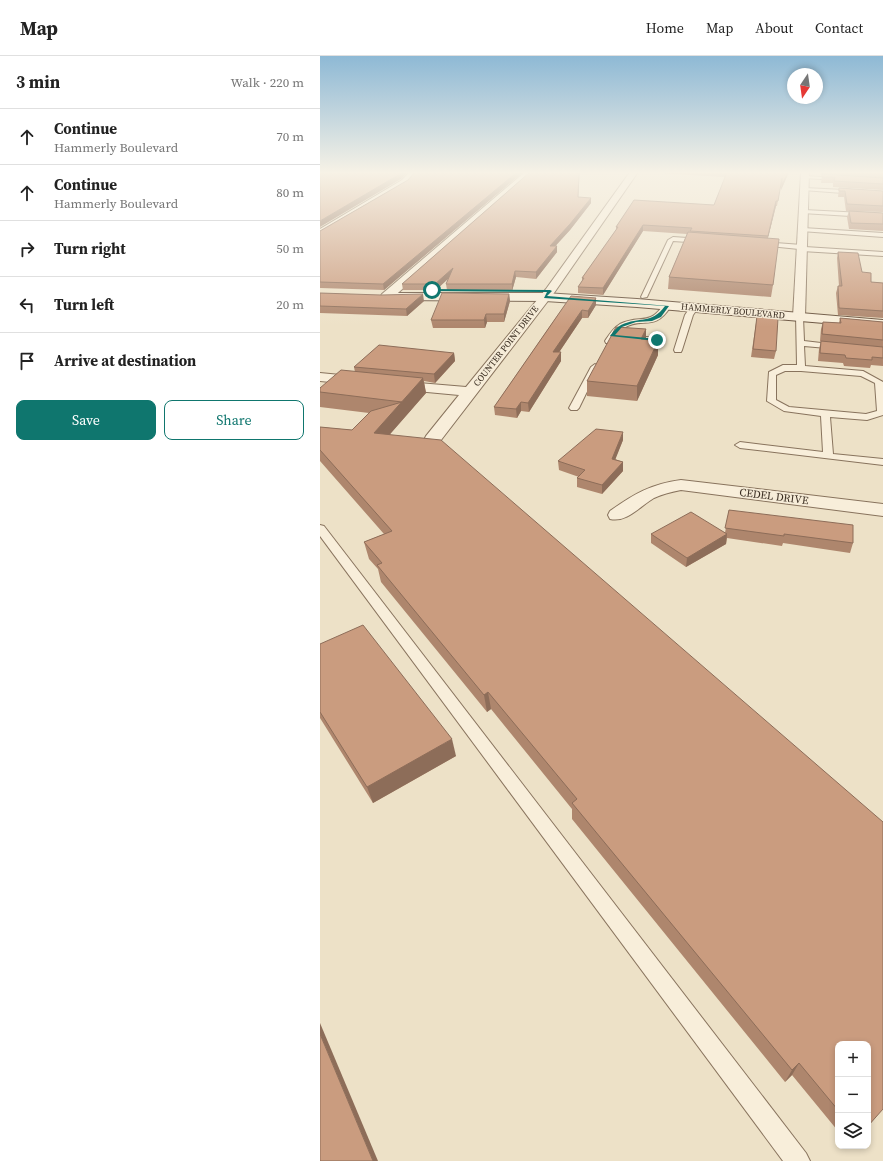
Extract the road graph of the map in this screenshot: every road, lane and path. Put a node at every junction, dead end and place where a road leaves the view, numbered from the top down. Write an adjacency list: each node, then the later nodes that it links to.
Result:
1 (336, 224): 6 (street)
2 (467, 224): 12 (street, HAMMERLY BOULEVARD)
3 (597, 224): 12 (street, COUNTER POINT DRIVE)
4 (803, 224): 5 (street)
5 (802, 230): 7 (lane); 10 (street)
6 (320, 233)
7 (883, 235)
8 (710, 241): 13 (lane)
9 (755, 244): 10 (lane)
10 (802, 248): 11 (lane); 16 (street)
11 (883, 254)
12 (547, 294): 13 (street, HAMMERLY BOULEVARD); 14 (street, HAMMERLY BOULEVARD); 28 (street, COUNTER POINT DRIVE)
13 (644, 297): 16 (street, HAMMERLY BOULEVARD)
14 (667, 306): 15 (street, HAMMERLY BOULEVARD); 19 (lane)
15 (694, 308): 16 (street, HAMMERLY BOULEVARD); 24 (lane)
16 (799, 313): 17 (street, HAMMERLY BOULEVARD); 18 (street, HAMMERLY BOULEVARD); 21 (lane)
17 (883, 316)
18 (883, 324)
19 (612, 336): 20 (lane); 23 (lane)
20 (657, 340)
21 (800, 343): 22 (lane); 26 (lane)
22 (845, 347)
23 (605, 349)
24 (678, 350)
25 (598, 362): 29 (lane)
26 (801, 368): 30 (lane); 30 (lane)
27 (320, 377): 28 (street)
28 (470, 392): 31 (street, COUNTER POINT DRIVE)
29 (574, 408)
30 (825, 414): 33 (lane)
31 (432, 440)
32 (740, 445): 33 (lane)
33 (828, 456): 34 (lane)
34 (883, 462)
35 (883, 510): 36 (street, CEDEL DRIVE)
36 (617, 515)
37 (320, 528): 38 (lane)
38 (798, 1161)

